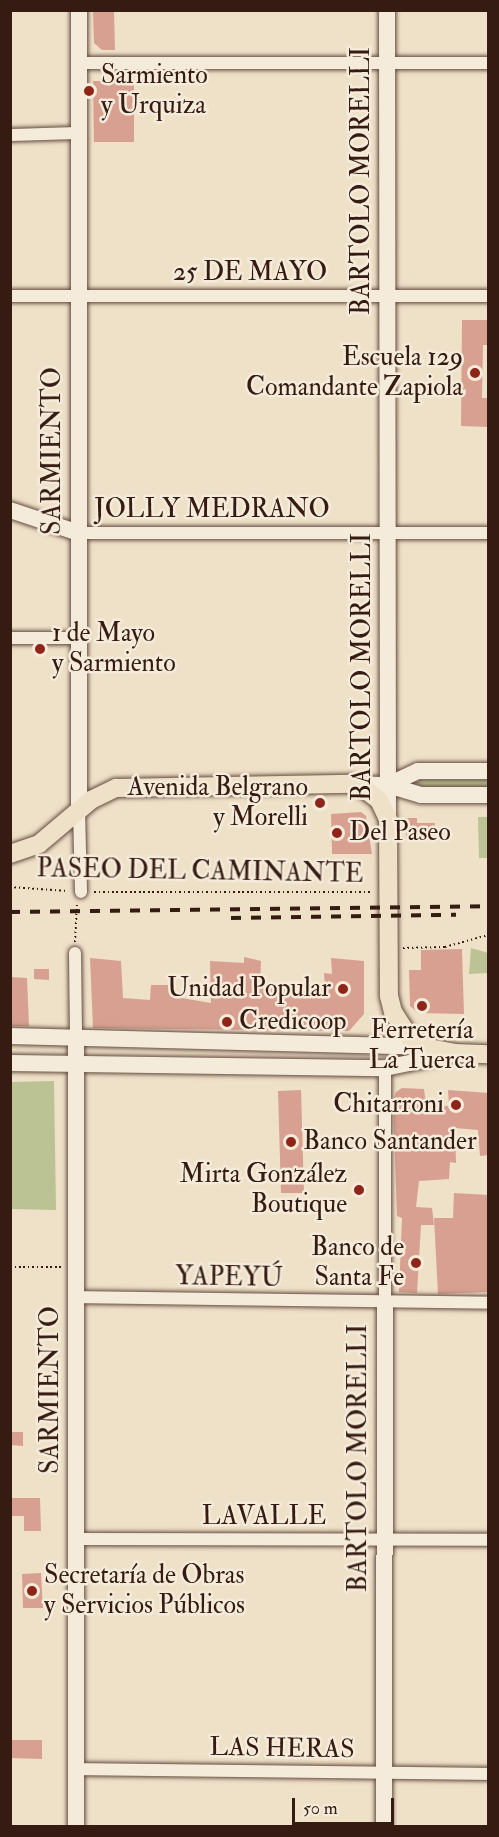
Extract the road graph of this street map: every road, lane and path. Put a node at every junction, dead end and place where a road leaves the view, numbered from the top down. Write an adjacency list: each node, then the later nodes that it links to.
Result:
1 (79, 10): 3 (street, SARMIENTO)
2 (387, 10): 4 (street, BARTOLO MORELLI)
3 (79, 63): 4 (street); 6 (street, SARMIENTO)
4 (387, 63): 5 (street); 10 (street, BARTOLO MORELLI)
5 (489, 63)
6 (79, 133): 7 (street); 9 (street, SARMIENTO)
7 (10, 135)
8 (10, 296): 9 (street, 25 DE MAYO)
9 (79, 296): 10 (street, 25 DE MAYO); 14 (street, SARMIENTO)
10 (387, 296): 11 (street, 25 DE MAYO); 15 (street, BARTOLO MORELLI)
11 (489, 296)
12 (10, 510): 14 (street)
13 (489, 532): 15 (street, JOLLY MEDRANO)
14 (79, 533): 15 (street, JOLLY MEDRANO); 17 (street, SARMIENTO)
15 (388, 533): 20 (street, BARTOLO MORELLI)
16 (10, 638): 17 (street)
17 (79, 638): 22 (street, SARMIENTO)
18 (489, 771): 20 (street)
19 (353, 784): 20 (street); 22 (main road); 23 (main road)
20 (388, 784): 21 (street); 23 (street, BARTOLO MORELLI)
21 (489, 795)
22 (79, 810): 24 (main road); 26 (street, SARMIENTO)
23 (388, 819): 27 (main road, BARTOLO MORELLI)
24 (10, 854)
25 (10, 887): 26 (path, PASEO DEL CAMINANTE)
26 (81, 891): 27 (path, PASEO DEL CAMINANTE); 30 (path)
27 (388, 892): 29 (main road, BARTOLO MORELLI)
28 (489, 935): 29 (path)
29 (389, 948): 31 (main road, BARTOLO MORELLI)
30 (75, 953): 33 (street, SARMIENTO)
31 (393, 1012): 34 (street, BARTOLO MORELLI); 35 (main road)
32 (10, 1036): 33 (street)
33 (76, 1036): 34 (street); 39 (street, SARMIENTO)
34 (389, 1044): 35 (street); 40 (street, BARTOLO MORELLI)
35 (424, 1047): 36 (main road)
36 (454, 1053): 37 (main road); 40 (street)
37 (489, 1054)
38 (10, 1063): 39 (street)
39 (77, 1063): 40 (street); 42 (street, SARMIENTO)
40 (386, 1068): 45 (street, BARTOLO MORELLI)
41 (10, 1266): 42 (path)
42 (76, 1268): 43 (street, SARMIENTO)
43 (76, 1297): 45 (street, YAPEYÚ); 46 (street, SARMIENTO)
44 (489, 1303): 45 (street, YAPEYÚ)
45 (385, 1304): 47 (street, BARTOLO MORELLI)
46 (76, 1539): 47 (street, LAVALLE); 49 (street, SARMIENTO)
47 (385, 1539): 48 (street, LAVALLE); 50 (street, BARTOLO MORELLI)
48 (489, 1540)
49 (76, 1769): 50 (street, LAS HERAS); 52 (street, SARMIENTO)
50 (384, 1774): 51 (street, LAS HERAS); 53 (street, BARTOLO MORELLI)
51 (489, 1774)
52 (76, 1827)
53 (384, 1827)

